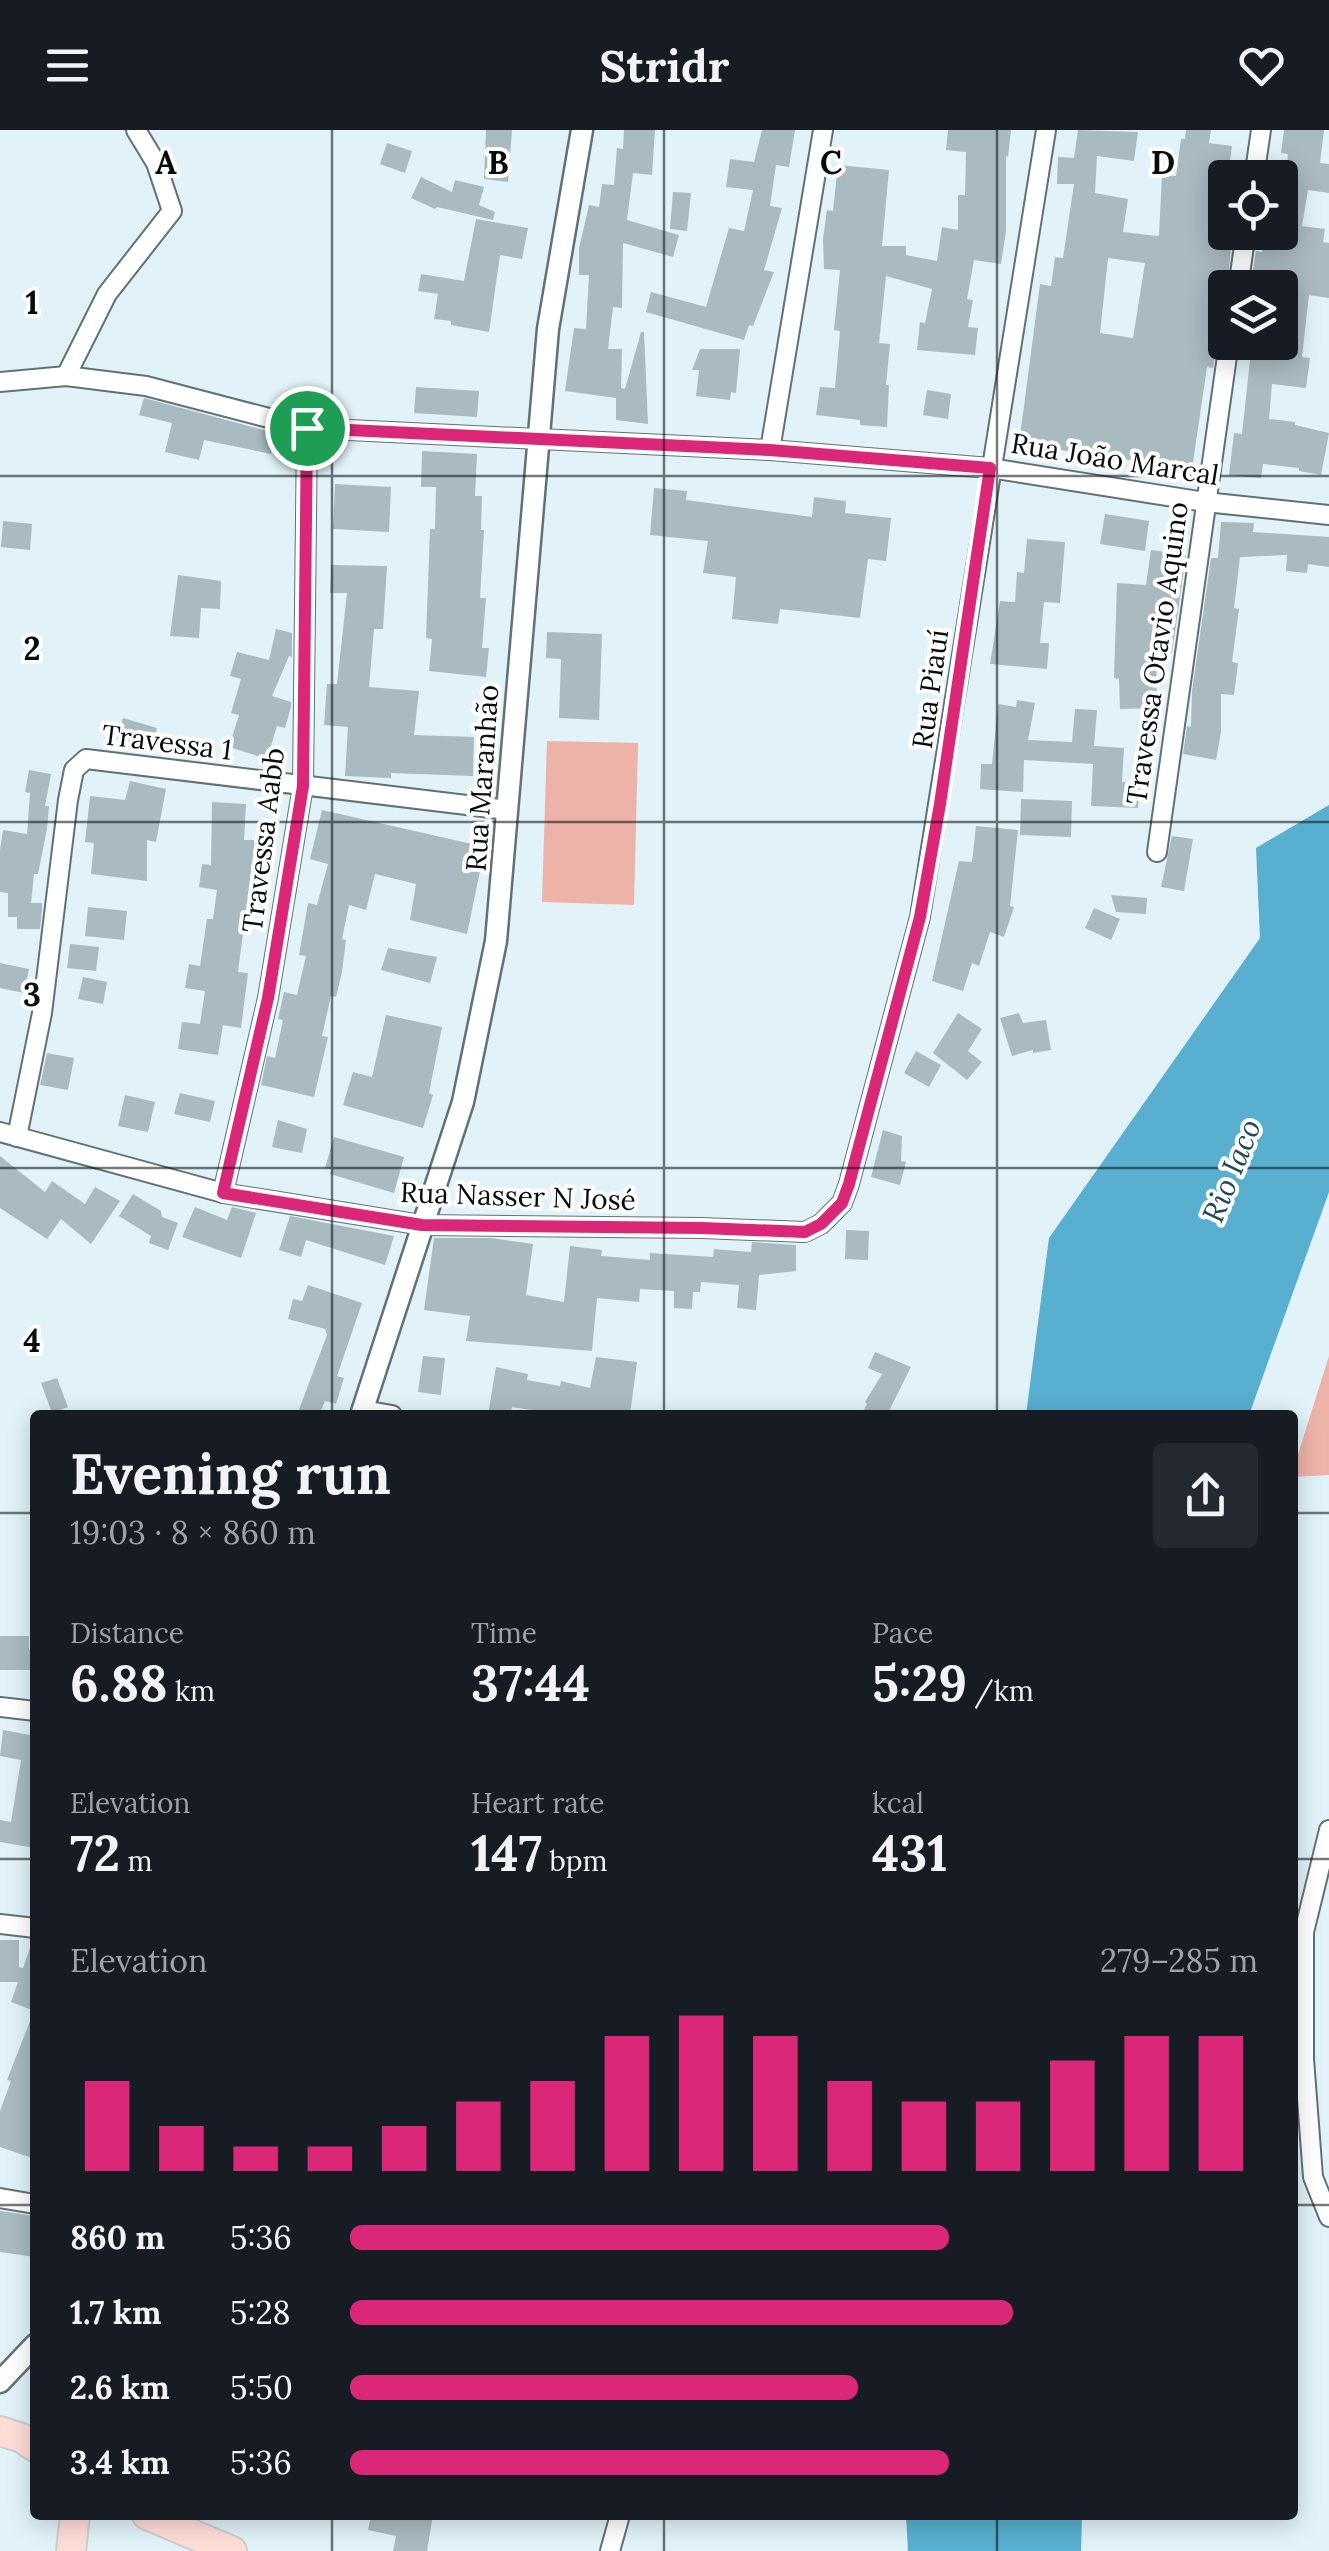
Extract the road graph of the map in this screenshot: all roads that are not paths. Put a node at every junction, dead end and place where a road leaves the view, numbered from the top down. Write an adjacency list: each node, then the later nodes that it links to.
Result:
1 (136, 130): 8 (street)
2 (582, 130): 11 (street, Rua Maranhão)
3 (823, 130): 12 (street)
4 (1046, 130): 13 (street, Rua Piauí)
5 (1262, 130): 6 (street)
6 (1257, 160)
7 (1226, 360): 14 (street, Travessa Otavio Aquino)
8 (66, 376): 9 (street, Rua João Marcal); 10 (street, Rua João Marcal)
9 (0, 382)
10 (307, 428): 11 (street, Rua João Marcal); 16 (street, Travessa Aabb)
11 (541, 438): 12 (street, Rua João Marcal); 17 (street, Rua Maranhão)
12 (770, 450): 13 (street, Rua João Marcal)
13 (990, 468): 14 (street, Rua João Marcal); 22 (street, Rua Piauí)
14 (1205, 502): 15 (street, Rua João Marcal); 18 (street, Travessa Otavio Aquino)
15 (1329, 516)
16 (303, 786): 17 (street, Travessa 1); 19 (street, Travessa 1); 20 (street, Travessa Aabb)
17 (508, 810): 21 (street, Rua Maranhão)
18 (1158, 852)
19 (9, 1135): 20 (street, Rua Nasser N José)
20 (223, 1193): 21 (street, Rua Nasser N José)
21 (422, 1225): 22 (street, Rua Nasser N José); 23 (street, Rua Maranhão)
22 (805, 1232)
23 (363, 1410)
24 (0, 1707): 25 (street)
25 (30, 1710)
26 (1329, 1830): 31 (street)
27 (0, 1924): 28 (street)
28 (30, 1927)
29 (0, 2198): 30 (street)
30 (30, 2203)
31 (1329, 2216)
32 (30, 2350): 33 (street)
33 (0, 2382)
34 (0, 2432): 35 (main road)
35 (30, 2444)
36 (74, 2520): 39 (main road)
37 (159, 2520): 40 (main road)
38 (619, 2520): 41 (street)
39 (71, 2551)
40 (232, 2551)
41 (610, 2551)

